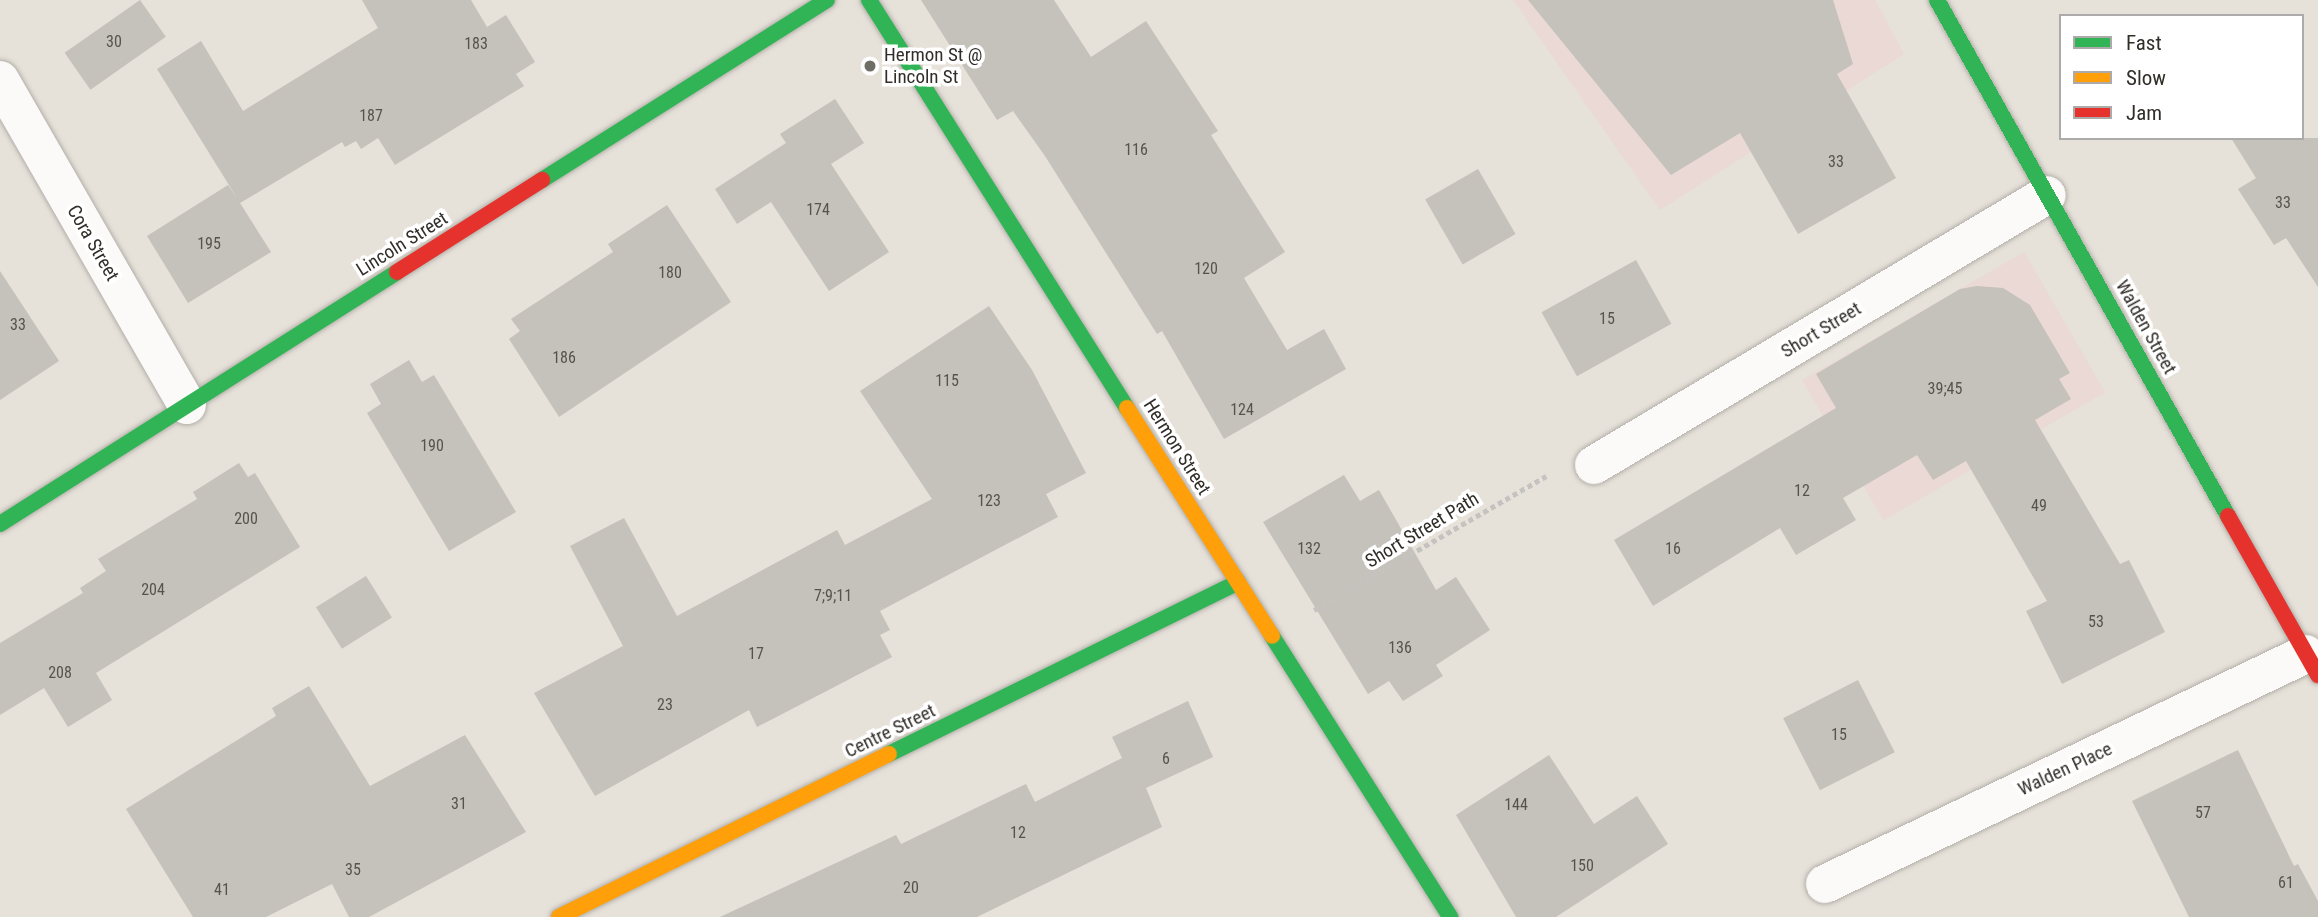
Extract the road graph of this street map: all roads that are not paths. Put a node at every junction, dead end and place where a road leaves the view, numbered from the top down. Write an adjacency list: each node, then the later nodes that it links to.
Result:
1 (827, 0): 6 (street, Lincoln Street)
2 (869, 0): 9 (street, Hermon Street)
3 (1937, 0): 5 (street, Walden Street)
4 (0, 80): 6 (street, Cora Street)
5 (2047, 195): 7 (street, Short Street); 10 (street, Walden Street)
6 (187, 405): 8 (street, Lincoln Street)
7 (1594, 465)
8 (0, 524)
9 (1238, 582): 12 (street, Centre Street); 13 (street, Hermon Street)
10 (2312, 665): 11 (street, Walden Place)
11 (1825, 884)
12 (559, 917)
13 (1450, 917)

